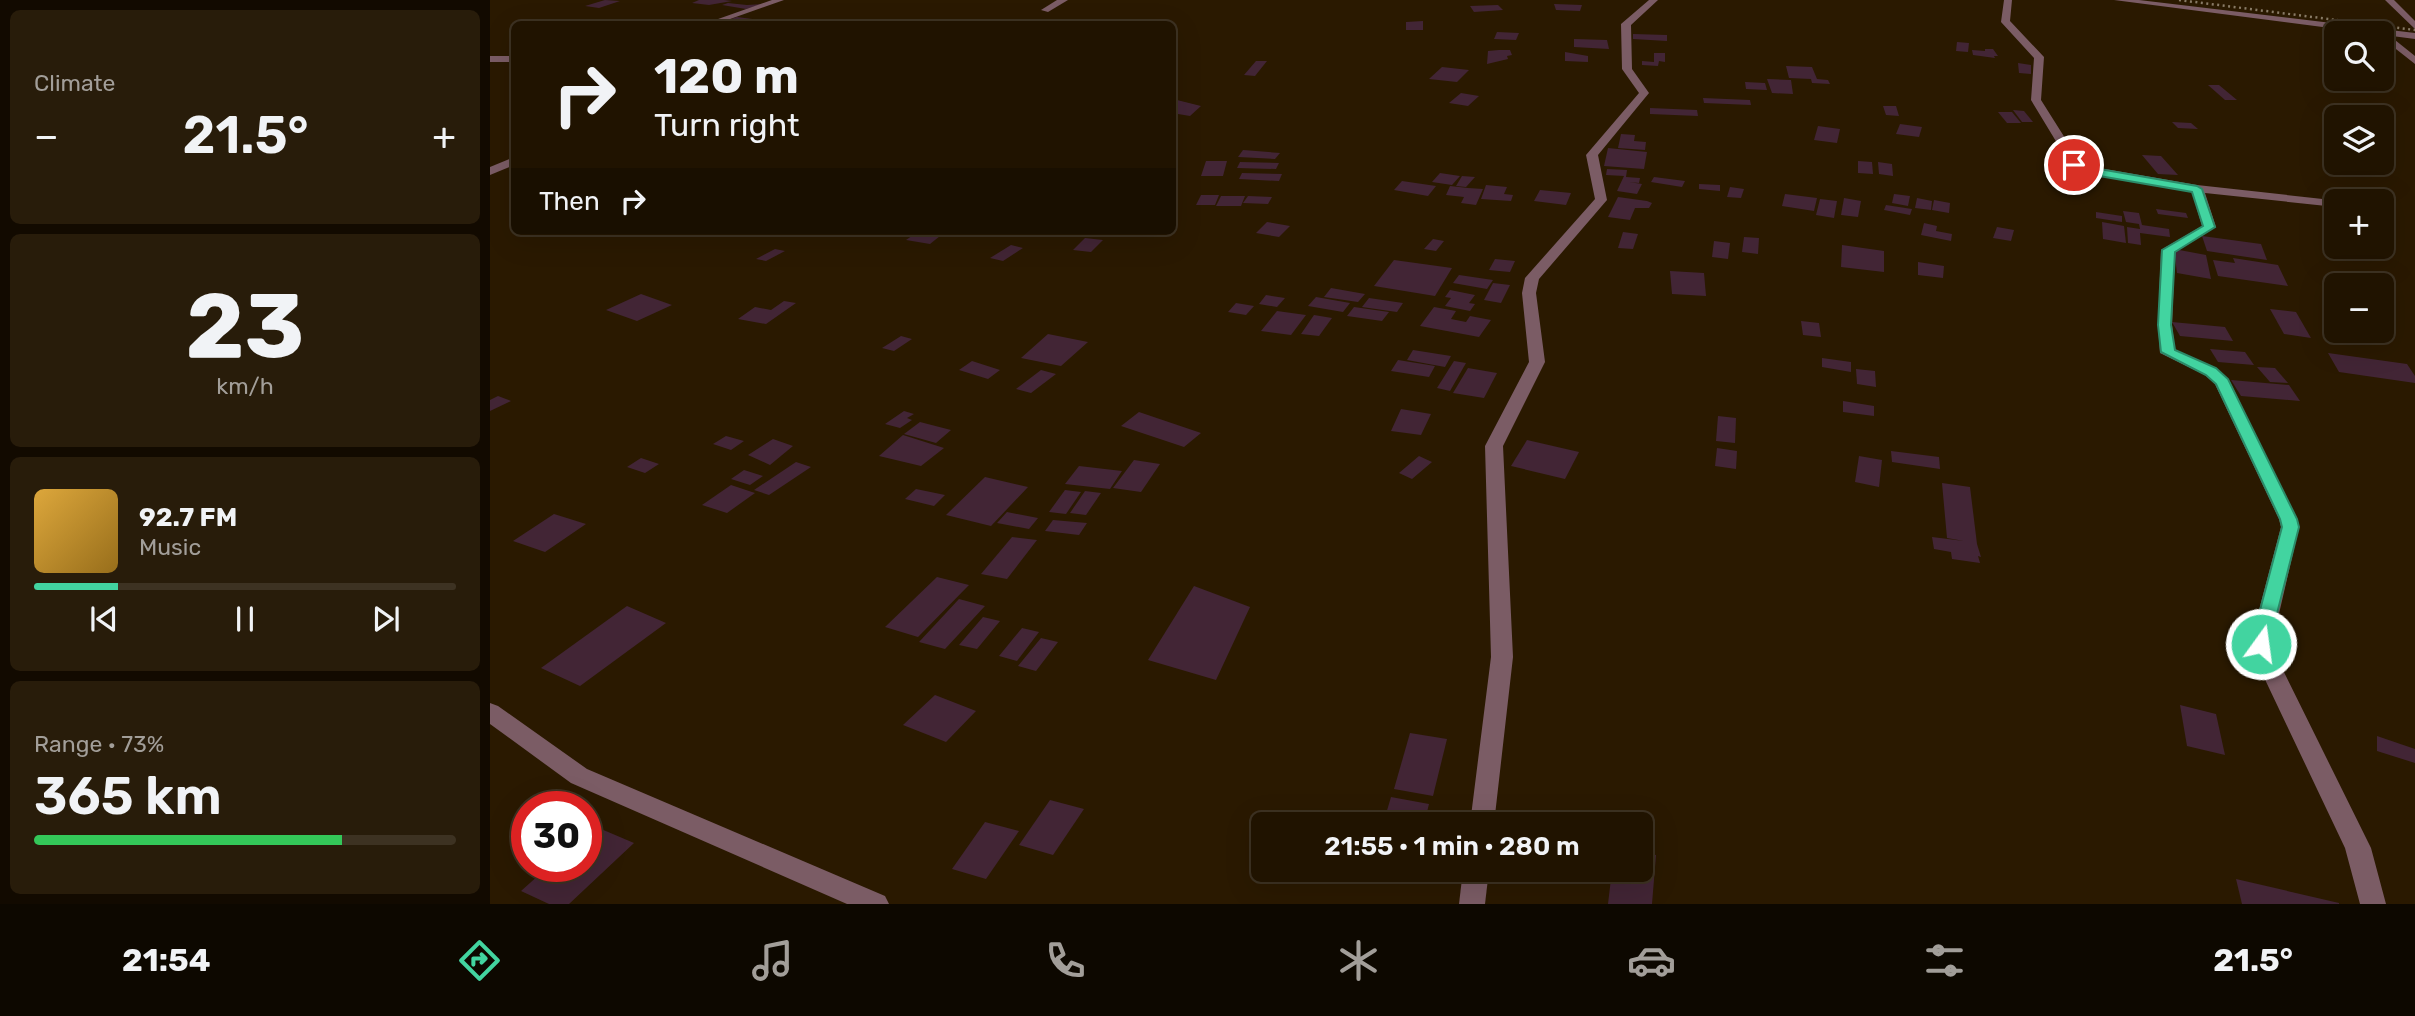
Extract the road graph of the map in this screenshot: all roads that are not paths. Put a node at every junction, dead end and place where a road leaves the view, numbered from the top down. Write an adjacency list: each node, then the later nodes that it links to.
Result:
1 (780, 0): 8 (street)
2 (1065, 0): 7 (street)
3 (1654, 0): 22 (street)
4 (2008, 0): 19 (street)
5 (2118, 0): 9 (street)
6 (2389, 0): 10 (street)
7 (1045, 10)
8 (718, 21)
9 (2324, 26)
10 (2415, 26)
11 (2394, 34): 12 (street)
12 (2415, 36)
13 (2394, 44): 16 (street)
14 (490, 59): 15 (street)
15 (511, 59)
16 (2415, 61)
17 (511, 162): 18 (street)
18 (490, 171)
19 (2197, 189): 20 (street); 26 (street)
20 (2324, 202)
21 (490, 712): 24 (street)
22 (1483, 812)
23 (1475, 882): 25 (street)
24 (876, 904)
25 (1472, 904)
26 (2373, 904)

